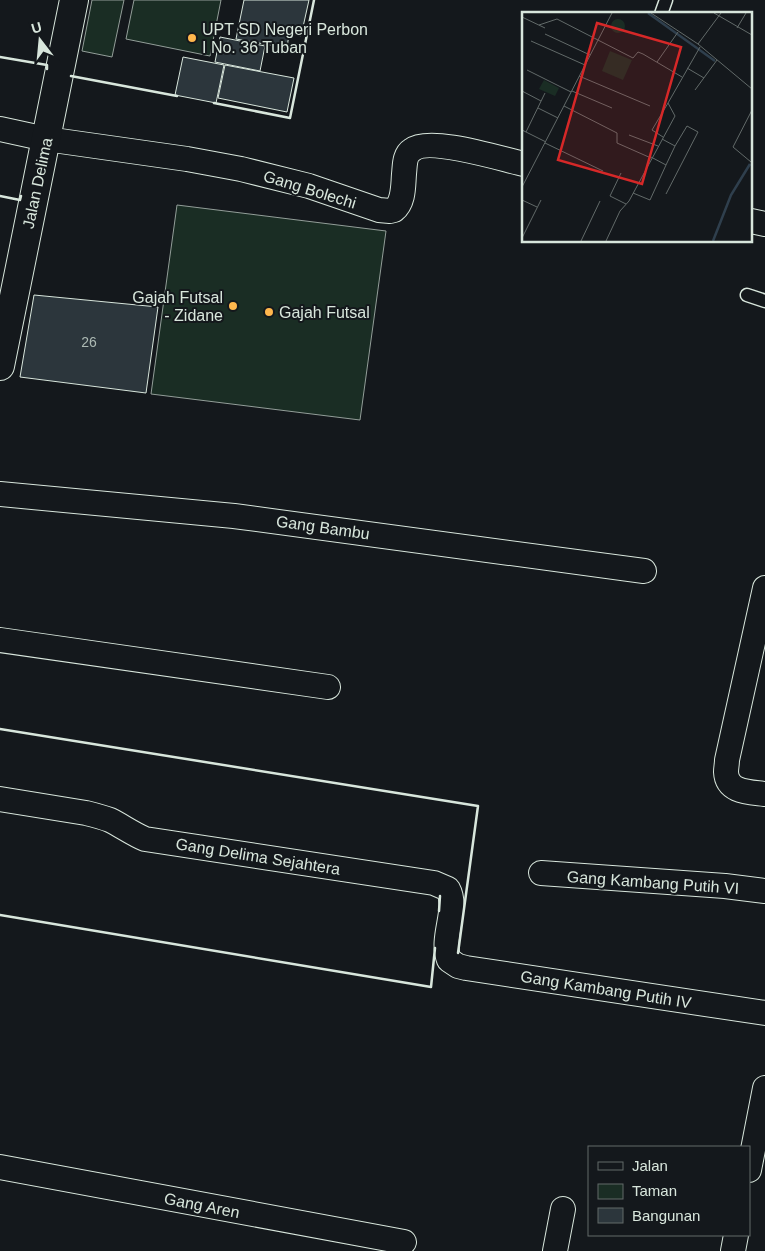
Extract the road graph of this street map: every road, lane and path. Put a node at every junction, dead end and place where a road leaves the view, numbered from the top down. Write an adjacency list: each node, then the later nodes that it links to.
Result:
1 (74, 0): 5 (street, Jalan Delima)
2 (666, 0): 3 (lane)
3 (662, 12)
4 (0, 129): 5 (street)
5 (46, 139): 6 (street, Gang Bolechi); 9 (street, Jalan Delima)
6 (522, 164)
7 (752, 221): 8 (street)
8 (765, 224)
9 (8, 289): 12 (street, Jalan Delima)
10 (747, 295): 11 (lane)
11 (765, 301)
12 (0, 366)
13 (0, 494): 14 (street, Gang Bambu)
14 (644, 571)
15 (765, 588): 18 (street)
16 (0, 640): 17 (street)
17 (328, 687)
18 (765, 794)
19 (0, 800): 22 (street, Gang Delima Sejahtera)
20 (541, 873): 21 (street, Gang Kambang Putih VI)
21 (765, 891)
22 (449, 960): 23 (street, Gang Kambang Putih IV)
23 (765, 1013)
24 (765, 1088): 25 (street)
25 (750, 1165)
26 (0, 1168): 29 (street, Gang Aren)
27 (563, 1209): 30 (street)
28 (736, 1236): 31 (street)
29 (404, 1242)
30 (555, 1251)
31 (733, 1251)

